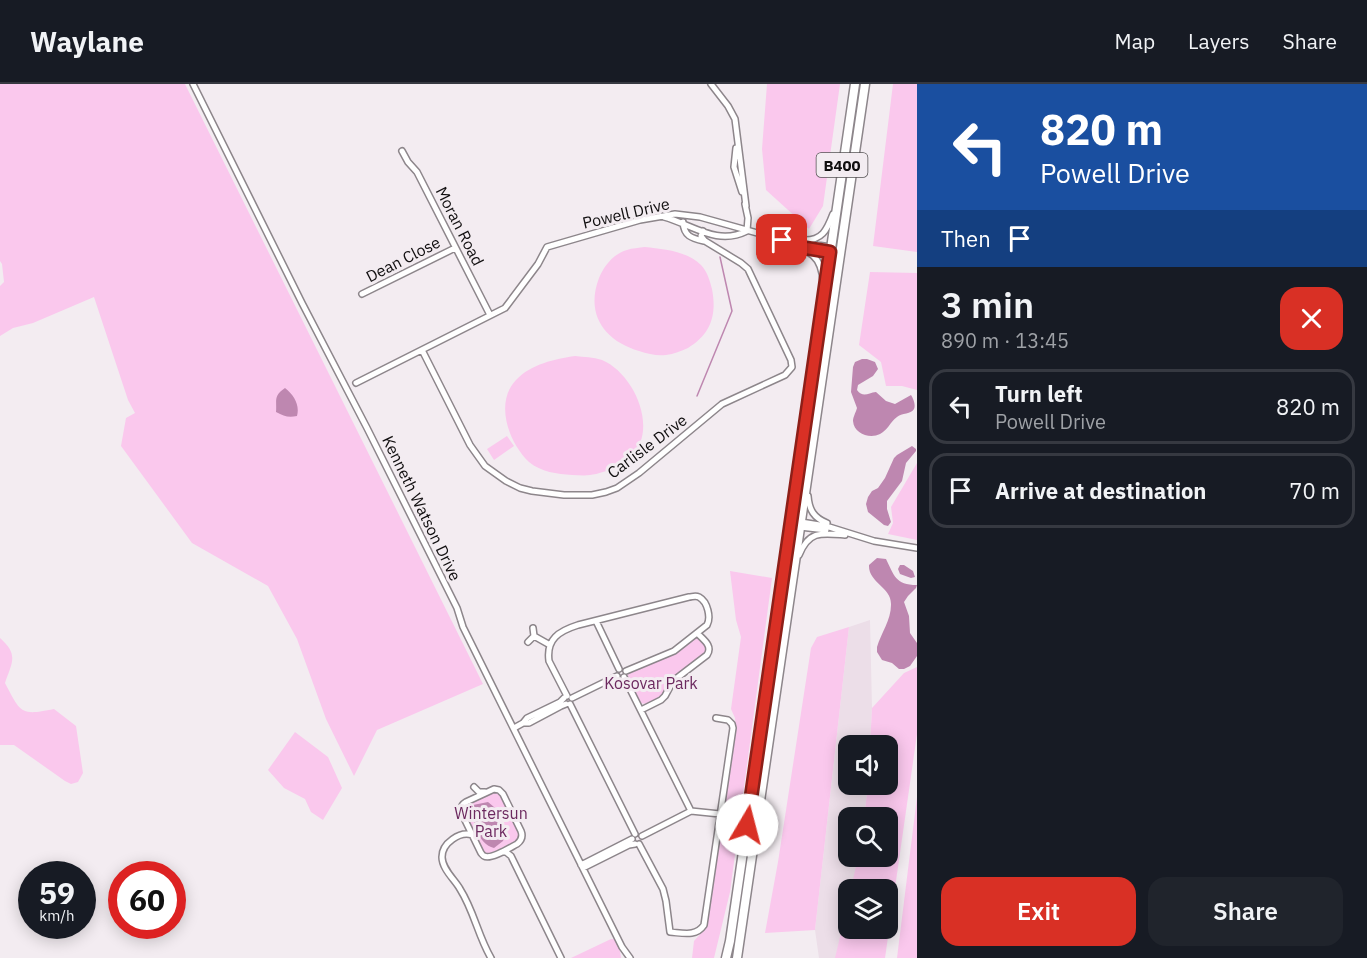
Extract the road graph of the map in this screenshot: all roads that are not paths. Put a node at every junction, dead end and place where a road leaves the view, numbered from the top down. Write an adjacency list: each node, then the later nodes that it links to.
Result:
1 (193, 84): 42 (street, Kenneth Watson Drive)
2 (711, 84): 12 (street)
3 (855, 84): 6 (main road, B400)
4 (865, 84): 18 (main road, B400)
5 (402, 152): 16 (street, Moran Road)
6 (837, 204): 14 (street); 17 (main road, B400)
7 (687, 214): 8 (street, Powell Drive); 9 (street); 10 (street, Powell Drive)
8 (660, 216): 9 (street); 21 (street, Powell Drive)
9 (682, 224): 11 (street); 15 (street, Carlisle Drive)
10 (728, 224): 12 (street, Powell Drive); 13 (street)
11 (703, 231): 13 (street); 15 (street)
12 (747, 231): 13 (street); 14 (street, Powell Drive)
13 (724, 237)
14 (774, 238): 17 (street, Powell Drive); 20 (street)
15 (708, 243): 22 (street, Carlisle Drive)
16 (455, 248): 19 (street, Dean Close); 21 (street, Moran Road)
17 (830, 250): 18 (main road); 20 (main road, B400)
18 (841, 250): 24 (main road, B400)
19 (362, 294)
20 (823, 298): 25 (main road, B400)
21 (490, 315): 22 (street)
22 (422, 350): 23 (street)
23 (356, 383)
24 (807, 483): 26 (main road, B400); 27 (street)
25 (791, 523): 26 (main road); 60 (main road, B400)
26 (800, 524): 27 (street); 29 (main road, B400)
27 (856, 536): 28 (street); 29 (street)
28 (917, 548)
29 (794, 567): 61 (main road, B400)
30 (596, 621): 32 (street); 35 (street); 36 (street)
31 (533, 628): 33 (street)
32 (697, 633): 36 (street); 38 (street)
33 (534, 636): 34 (street); 35 (street)
34 (528, 642)
35 (550, 645): 37 (street)
36 (622, 673): 37 (street); 38 (street)
37 (568, 700): 42 (street); 50 (street)
38 (641, 710): 45 (street)
39 (726, 710): 41 (street)
40 (716, 718): 41 (street)
41 (726, 719): 46 (street)
42 (514, 728): 54 (street, Kenneth Watson Drive)
43 (485, 792): 44 (street); 44 (street); 51 (street)
44 (472, 799): 47 (street)
45 (692, 811): 46 (street); 50 (street)
46 (720, 814): 50 (street)
47 (467, 825): 48 (street); 49 (street)
48 (463, 834): 49 (street); 56 (street)
49 (472, 835): 52 (street)
50 (635, 840): 54 (street)
51 (513, 846): 52 (street); 53 (street)
52 (501, 852): 53 (street)
53 (511, 856): 57 (street)
54 (582, 867): 55 (street, Kenneth Watson Drive)
55 (622, 947): 58 (street, Kenneth Watson Drive); 59 (street, Kenneth Watson Drive)
56 (491, 958)
57 (561, 958)
58 (623, 958)
59 (630, 958)
60 (726, 958)
61 (737, 958)

